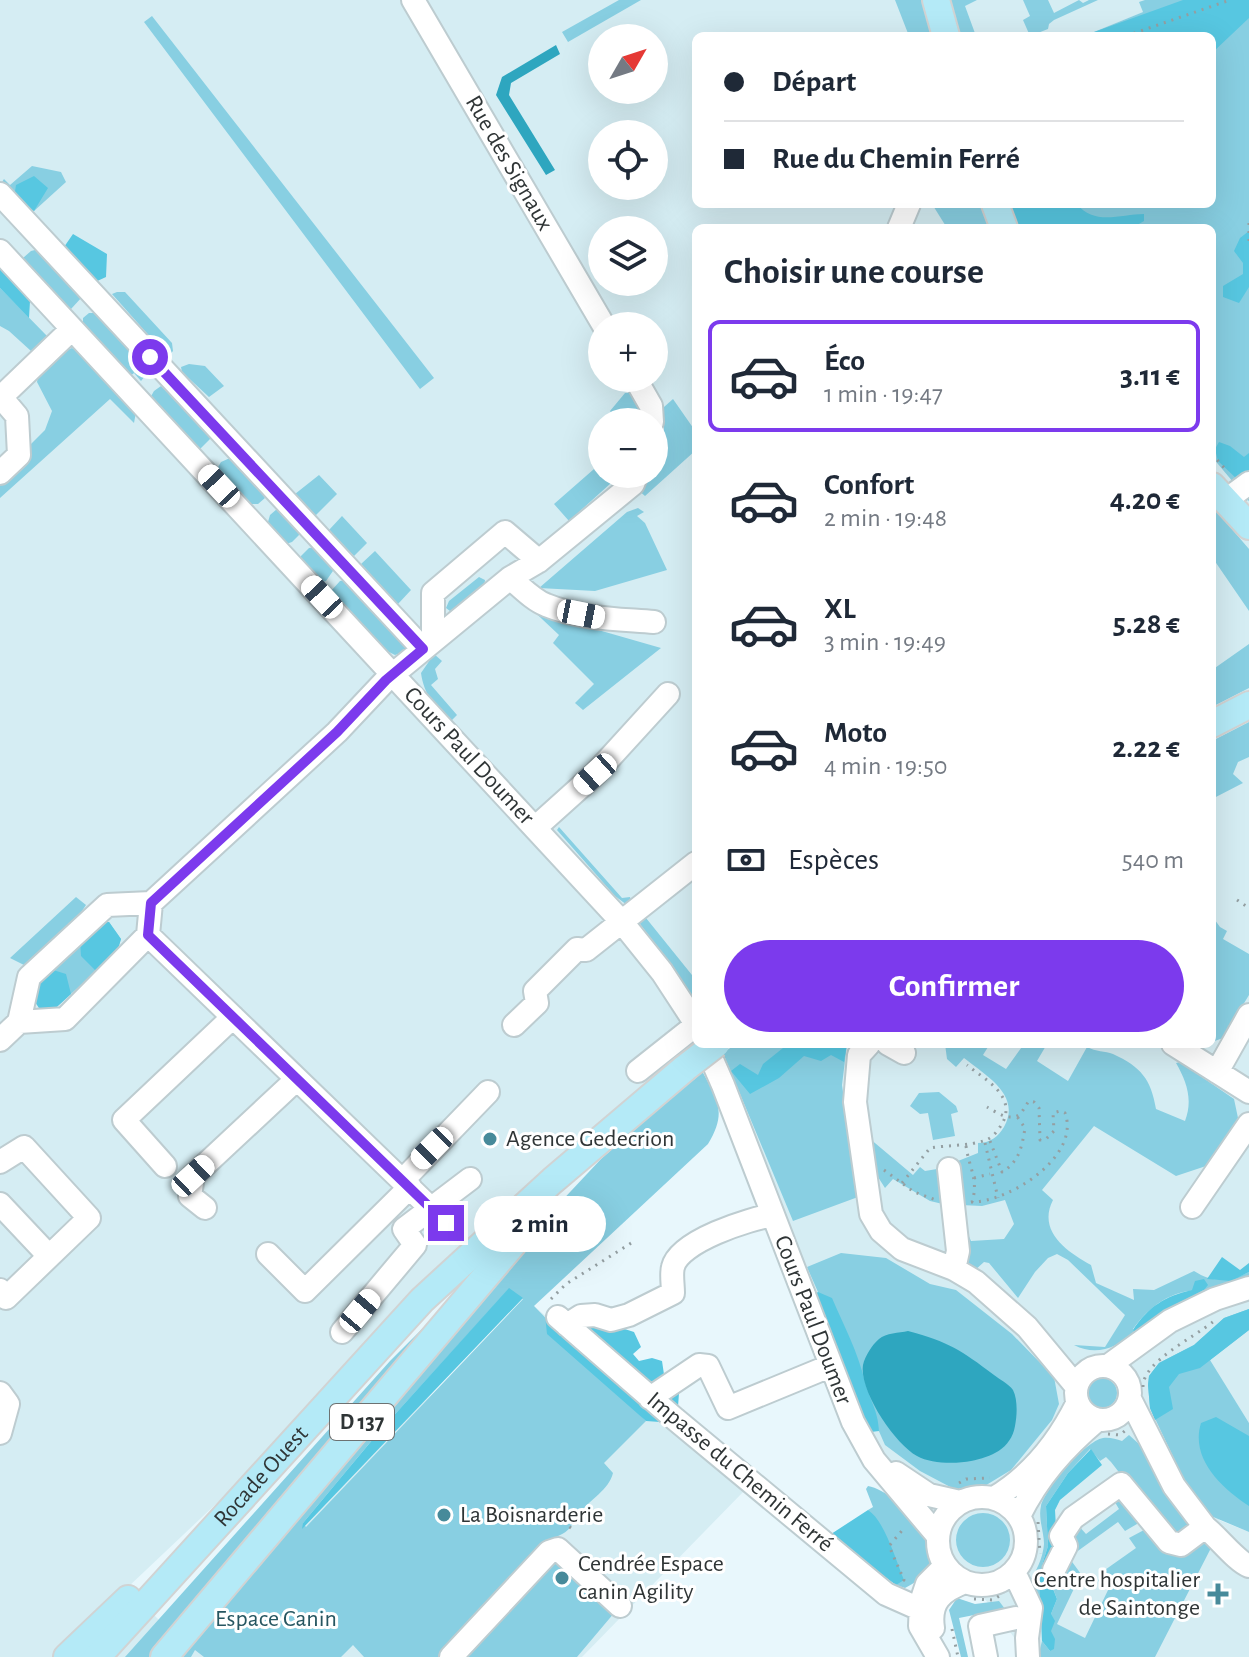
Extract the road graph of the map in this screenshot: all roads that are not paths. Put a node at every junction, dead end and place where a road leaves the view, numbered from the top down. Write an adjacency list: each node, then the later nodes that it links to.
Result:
1 (413, 0): 6 (street, Rue des Signaux)
2 (936, 0): 3 (main road)
3 (945, 32)
4 (0, 194): 15 (street)
5 (0, 251): 7 (street, Cours Paul Doumer)
6 (596, 312)
7 (72, 329): 8 (street); 16 (street, Cours Paul Doumer)
8 (0, 473)
9 (1230, 487): 11 (main road)
10 (628, 488): 12 (street)
11 (1249, 526)
12 (539, 561): 13 (street); 15 (street)
13 (510, 578): 14 (street); 15 (street)
14 (654, 622)
15 (428, 645): 16 (street)
16 (393, 675): 20 (street, Cours Paul Doumer); 22 (street)
17 (668, 694): 20 (street)
18 (1249, 705): 19 (main road)
19 (1216, 722)
20 (536, 827): 23 (street, Cours Paul Doumer)
21 (692, 866): 23 (street)
22 (151, 903): 24 (street); 28 (street)
23 (621, 921): 27 (street, Cours Paul Doumer); 29 (street)
24 (148, 935): 26 (street); 28 (street)
25 (1249, 1015): 37 (street)
26 (233, 1017): 38 (street); 43 (street)
27 (692, 1019)
28 (19, 1022): 31 (street)
29 (514, 1025)
30 (692, 1028): 36 (street)
31 (0, 1040)
32 (707, 1048): 52 (street, Cours Paul Doumer)
33 (711, 1048): 46 (main road, Rocade Ouest / D 137, bridge)
34 (865, 1048): 56 (street)
35 (1179, 1048): 37 (street)
36 (638, 1071)
37 (1217, 1072): 40 (street)
38 (297, 1079): 47 (street); 51 (street)
39 (488, 1092): 47 (street)
40 (1249, 1092)
41 (1249, 1124): 50 (street)
42 (0, 1162): 55 (street)
43 (165, 1166)
44 (949, 1169): 56 (street)
45 (470, 1179): 49 (street)
46 (552, 1181): 73 (main road, Rocade Ouest / D 137); 90 (main road, D 137)
47 (407, 1184): 49 (street); 54 (street)
48 (0, 1204): 55 (street)
49 (431, 1207): 53 (street); 60 (street)
50 (1192, 1207)
51 (205, 1208)
52 (773, 1215): 61 (street, Cours Paul Doumer); 65 (street, Impasse du Chemin Ferré)
53 (446, 1223)
54 (268, 1254)
55 (49, 1256): 58 (street)
56 (954, 1269): 62 (street)
57 (1249, 1288): 59 (street)
58 (0, 1290)
59 (1186, 1313): 62 (street); 63 (street)
60 (342, 1332)
61 (830, 1366): 65 (street); 68 (street, Cours Paul Doumer)
62 (1088, 1381): 63 (street); 66 (street); 70 (street)
63 (1128, 1389): 66 (street); 69 (street)
64 (0, 1393): 67 (street)
65 (650, 1398): 84 (street, Impasse du Chemin Ferré)
66 (1104, 1419): 69 (street); 72 (street)
67 (0, 1433)
68 (874, 1460): 71 (street, Cours Paul Doumer); 75 (street, Cours Paul Doumer)
69 (1163, 1462): 74 (street)
70 (994, 1498): 71 (street); 72 (street)
71 (960, 1502): 75 (street)
72 (1019, 1516): 80 (street)
73 (224, 1517): 88 (main road, D 137); 89 (main road, Rocade Ouest / D 137)
74 (1214, 1534): 76 (street); 78 (street); 79 (street)
75 (937, 1535): 77 (street)
76 (1249, 1555)
77 (945, 1566): 81 (street); 84 (street)
78 (1249, 1566)
79 (1054, 1570)
80 (1014, 1572): 82 (street); 86 (street)
81 (965, 1582): 82 (street); 84 (street)
82 (994, 1584): 85 (street)
83 (620, 1606): 91 (street)
84 (918, 1608): 87 (street)
85 (1016, 1618): 86 (street); 92 (street)
86 (1028, 1648)
87 (936, 1652)
88 (67, 1657)
89 (97, 1657)
90 (164, 1657)
91 (451, 1657)
92 (986, 1657)

